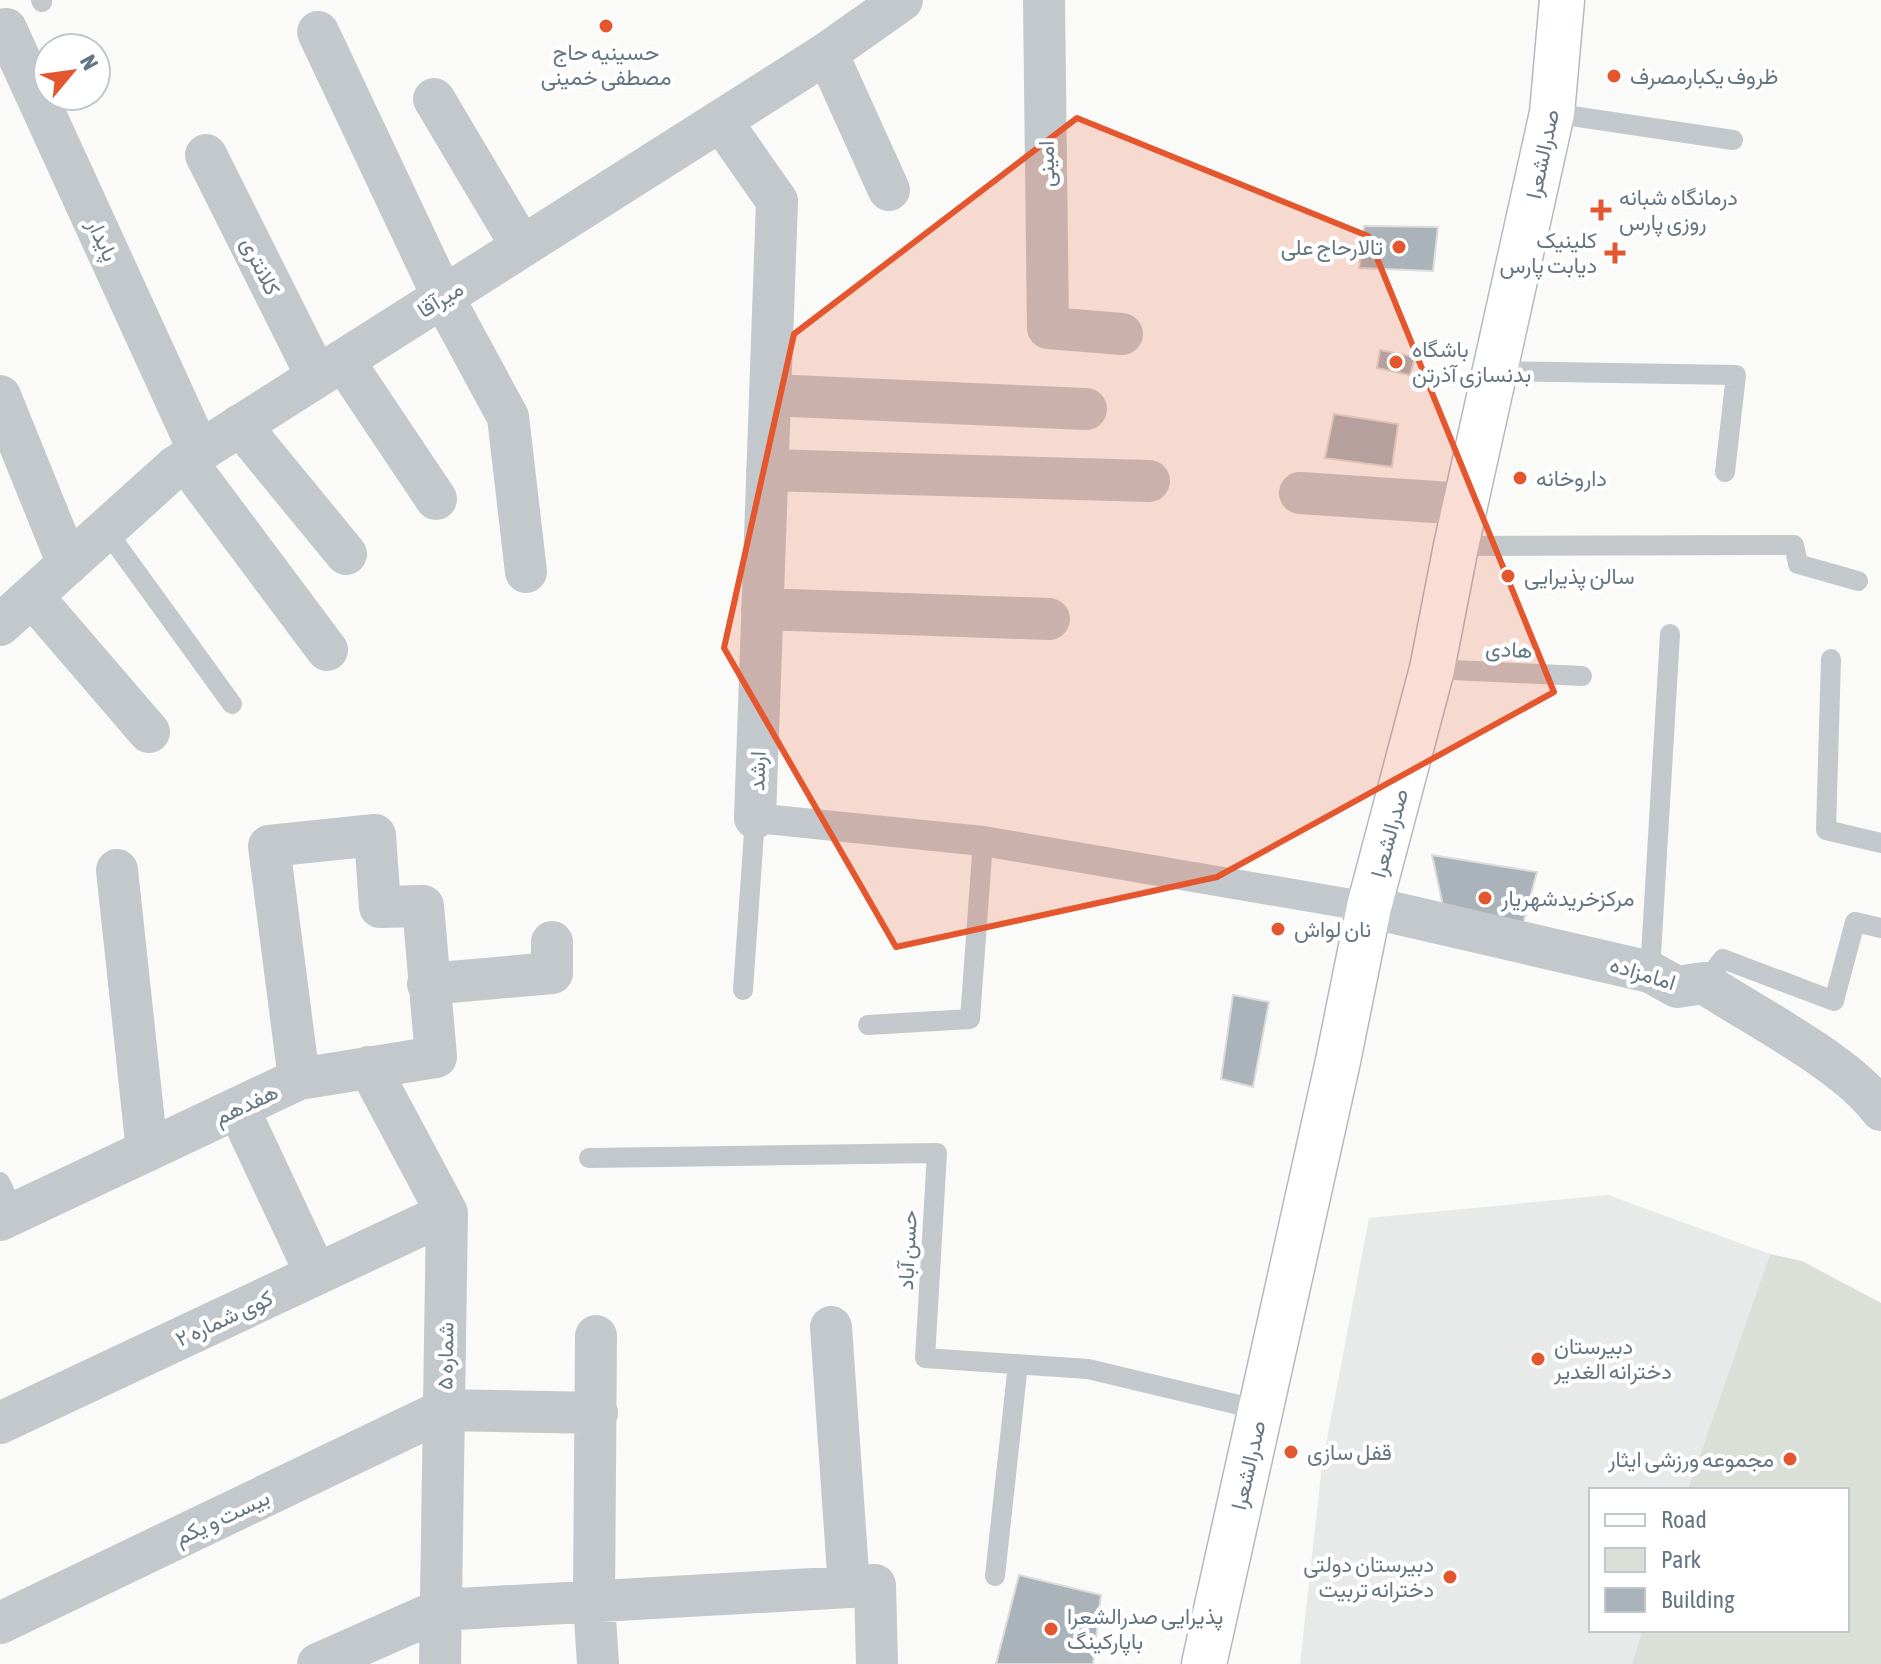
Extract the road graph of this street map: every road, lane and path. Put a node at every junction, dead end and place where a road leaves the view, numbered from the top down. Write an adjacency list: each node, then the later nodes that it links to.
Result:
1 (902, 0): 6 (street, میرآقا)
2 (1044, 0): 15 (street, امینی)
3 (1562, 0): 8 (main road, صدرالشعرا)
4 (6, 29): 22 (street, پایدار)
5 (318, 32): 14 (street)
6 (827, 53): 9 (street, میرآقا); 12 (street)
7 (434, 99): 13 (street)
8 (1552, 113): 10 (lane); 17 (main road, صدرالشعرا)
9 (721, 121): 13 (street, میرآقا); 18 (street, ارشد)
10 (1733, 140)
11 (206, 155): 16 (street, کلانتری)
12 (889, 190)
13 (522, 247): 14 (street, میرآقا)
14 (443, 297): 16 (street, میرآقا); 33 (street)
15 (1122, 334)
16 (330, 368): 21 (street, میرآقا); 27 (street, کلانتری)
17 (1494, 371): 24 (lane); 28 (main road, صدرالشعرا)
18 (770, 395): 20 (street); 23 (street, ارشد)
19 (0, 396): 32 (street)
20 (1086, 409)
21 (240, 425): 22 (street, میرآقا); 31 (street)
22 (192, 455): 29 (street, میرآقا); 40 (street, پایدار)
23 (767, 470): 25 (street); 36 (street, ارشد)
24 (1725, 472)
25 (1149, 481)
26 (1300, 493): 28 (street)
27 (436, 499)
28 (1465, 504): 30 (main road, صدرالشعرا)
29 (106, 530): 32 (street, میرآقا); 44 (lane)
30 (1456, 546): 34 (lane); 42 (main road, صدرالشعرا)
31 (346, 554)
32 (68, 564): 35 (street, میرآقا)
33 (526, 572)
34 (1858, 581)
35 (32, 596): 38 (street, میرآقا); 45 (street)
36 (762, 609): 37 (street); 46 (street, ارشد)
37 (1049, 619)
38 (0, 625)
39 (1670, 634): 53 (lane)
40 (327, 650)
41 (1831, 659): 48 (lane)
42 (1432, 669): 43 (lane, هادی); 50 (main road, صدرالشعرا)
43 (1582, 676)
44 (232, 704)
45 (149, 732)
46 (755, 818): 47 (street, ارشد); 56 (lane)
47 (983, 841): 50 (street, ارشد); 57 (lane)
48 (1881, 843)
49 (117, 870): 62 (street)
50 (1369, 907): 53 (street, امامزاده); 71 (main road, صدرالشعرا)
51 (1881, 928): 54 (lane)
52 (552, 942): 55 (street)
53 (1650, 972): 54 (street, امامزاده)
54 (1704, 983): 61 (street, امامزاده)
55 (428, 984): 58 (street, هفدهم); 59 (street)
56 (743, 990)
57 (868, 1025)
58 (369, 1067): 59 (street, هفدهم); 65 (street, شماره ۵)
59 (299, 1079): 60 (street, هفدهم)
60 (238, 1108): 62 (street, هفدهم); 66 (street)
61 (1881, 1110)
62 (147, 1151): 64 (street, هفدهم)
63 (589, 1158): 69 (lane, حسن آباد)
64 (5, 1205)
65 (447, 1213): 66 (street, کوی شماره ۲); 70 (street, شماره ۵)
66 (316, 1274): 73 (street, کوی شماره ۲)
67 (831, 1327): 75 (street)
68 (596, 1336): 72 (street)
69 (1018, 1364): 71 (lane, حسن آباد); 74 (lane)
70 (444, 1410): 72 (street); 77 (street, شماره ۵); 78 (street, بیست و یکم)
71 (1260, 1410): 83 (main road, صدرالشعرا)
72 (597, 1413): 76 (street)
73 (0, 1423)
74 (995, 1576)
75 (849, 1587): 76 (street); 82 (street)
76 (594, 1602): 77 (street); 81 (street)
77 (440, 1610): 79 (street); 80 (street, شماره ۵)
78 (0, 1623)
79 (318, 1664)
80 (440, 1664)
81 (598, 1664)
82 (877, 1664)
83 (1204, 1664)

